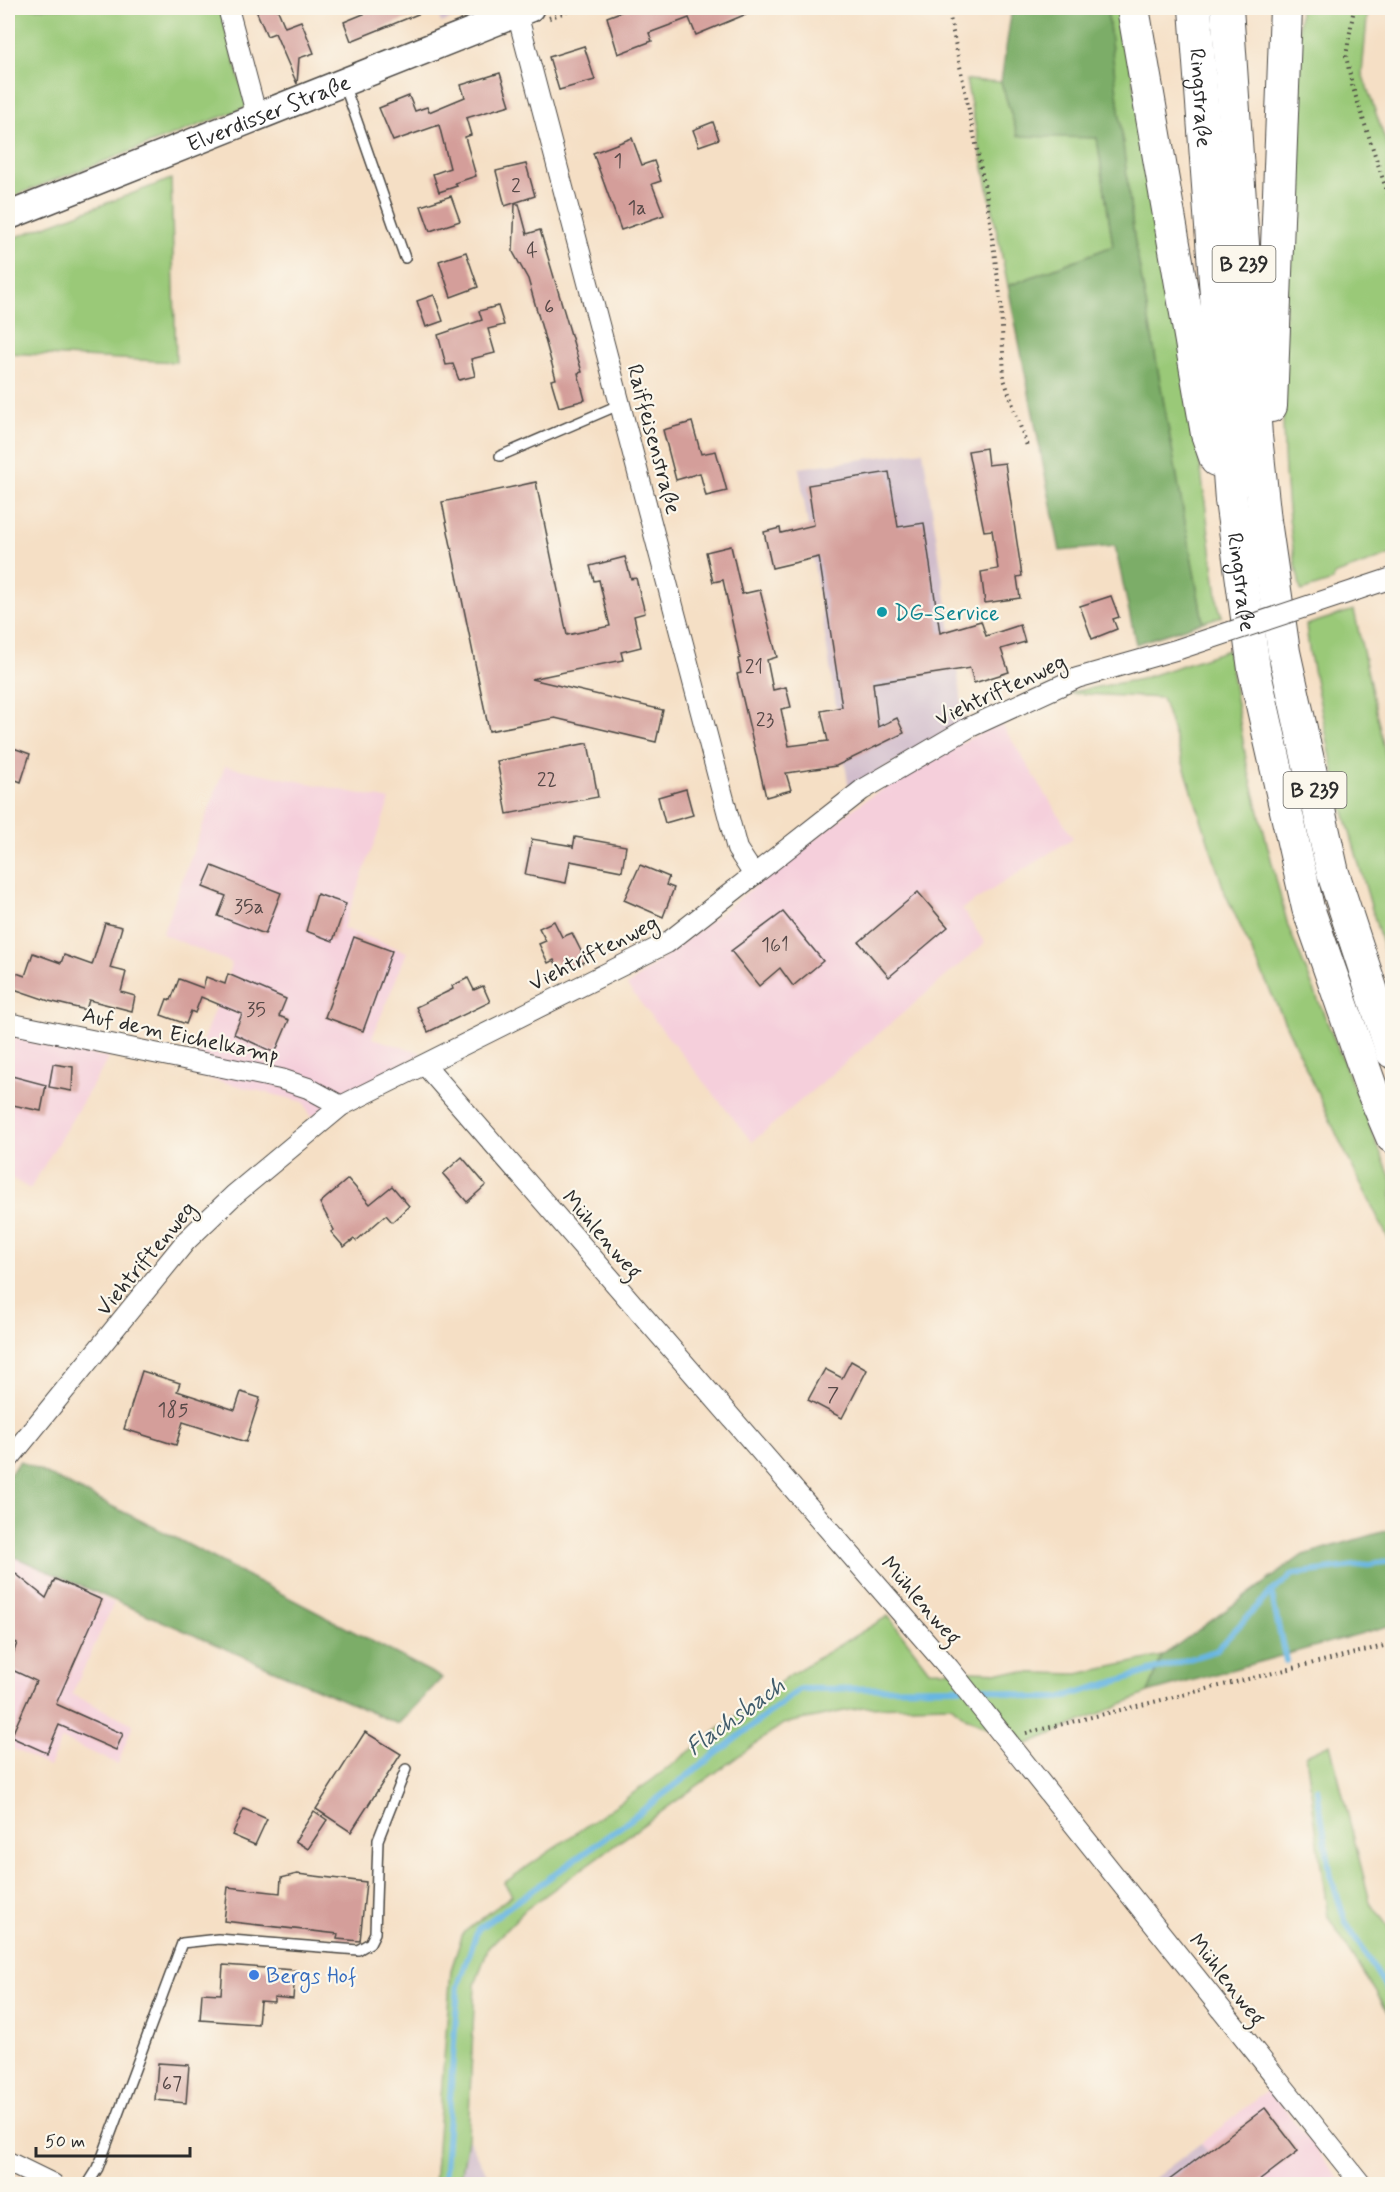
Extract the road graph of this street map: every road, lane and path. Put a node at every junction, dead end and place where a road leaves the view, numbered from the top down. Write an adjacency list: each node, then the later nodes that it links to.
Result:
1 (228, 8): 10 (street)
2 (948, 8): 15 (path)
3 (1133, 8): 17 (highway)
4 (1195, 8): 17 (highway, Ringstraße / B 239)
5 (1227, 8): 18 (highway, Ringstraße / B 239)
6 (1286, 8): 18 (highway)
7 (1354, 8): 11 (path)
8 (524, 10): 9 (main road, Elverdisser Straße); 14 (street, Raiffeisenstraße)
9 (344, 82): 10 (main road, Elverdisser Straße); 13 (lane)
10 (257, 117): 12 (main road, Elverdisser Straße)
11 (1392, 207)
12 (8, 216)
13 (405, 258)
14 (621, 404): 16 (lane); 20 (street, Raiffeisenstraße)
15 (1028, 446)
16 (500, 456)
17 (1231, 500): 25 (highway, Ringstraße / B 239)
18 (1265, 521): 22 (highway, Ringstraße / B 239)
19 (1392, 578): 20 (street, Viehtriftenweg, bridge)
20 (754, 875): 23 (street, Viehtriftenweg)
21 (8, 1023): 24 (street, Auf dem Eichelkamp)
22 (1392, 1052)
23 (425, 1065): 24 (street, Viehtriftenweg); 28 (street, Mühlenweg)
24 (341, 1106): 26 (street, Viehtriftenweg)
25 (1392, 1137)
26 (8, 1460)
27 (1392, 1644): 28 (path)
28 (1006, 1738): 33 (street, Mühlenweg)
29 (406, 1769): 32 (lane)
30 (8, 2162): 31 (street)
31 (53, 2184)
32 (88, 2184)
33 (1360, 2184)

